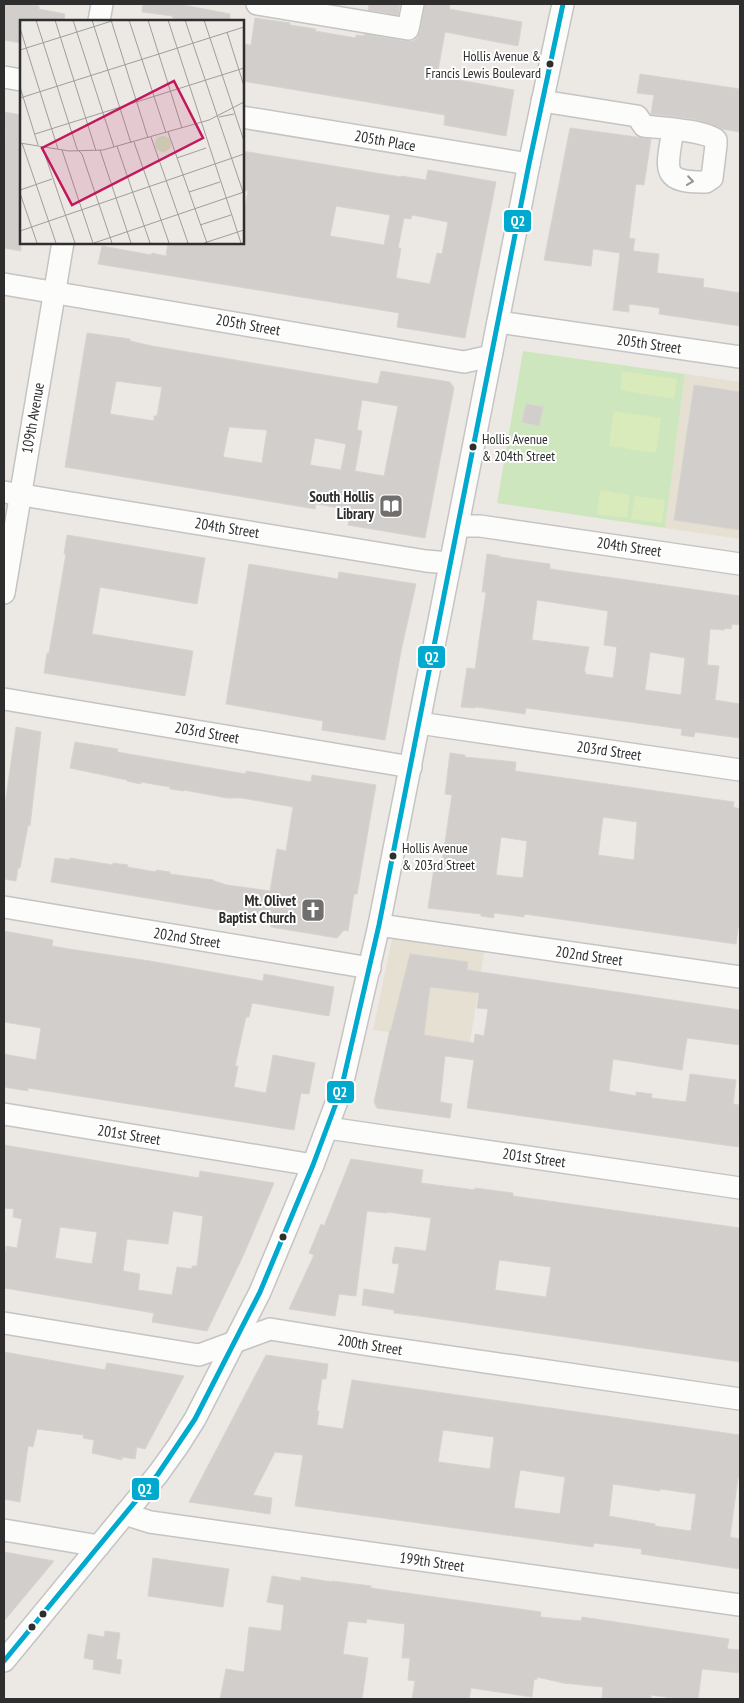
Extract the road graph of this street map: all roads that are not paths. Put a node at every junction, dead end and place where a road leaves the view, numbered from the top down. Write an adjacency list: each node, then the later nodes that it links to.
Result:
1 (102, 4): 5 (street)
2 (258, 4): 3 (street)
3 (413, 4)
4 (563, 4): 8 (street)
5 (99, 20)
6 (4, 77): 7 (street)
7 (20, 80)
8 (542, 101): 10 (street); 11 (street)
9 (244, 117): 11 (street, 205th Place)
10 (673, 130)
11 (529, 164): 15 (street)
12 (63, 244): 14 (street, 109th Avenue)
13 (4, 284): 14 (street, 205th Street)
14 (55, 293): 16 (street, 205th Street); 18 (street, 109th Avenue)
15 (498, 322): 16 (street); 17 (street, 205th Street)
16 (491, 356): 19 (street)
17 (740, 357)
18 (12, 493): 20 (street, 204th Street); 22 (street, 109th Avenue)
19 (458, 526): 20 (street); 21 (street, 204th Street)
20 (450, 563): 24 (street)
21 (740, 564)
22 (4, 593)
23 (4, 699): 25 (street, 203rd Street)
24 (419, 723): 25 (street); 26 (street, 203rd Street)
25 (411, 767): 28 (street)
26 (740, 770)
27 (4, 907): 29 (street, 202nd Street)
28 (379, 925): 29 (street); 30 (street, 202nd Street)
29 (370, 968): 32 (street)
30 (740, 977)
31 (4, 1114): 33 (street, 201st Street)
32 (328, 1128): 33 (street); 34 (street, 201st Street)
33 (313, 1166): 36 (street)
34 (740, 1188)
35 (4, 1323): 36 (street, 200th Street)
36 (235, 1341): 37 (street, 200th Street); 38 (street)
37 (740, 1399)
38 (126, 1514): 40 (street); 41 (street, 199th Street)
39 (4, 1530): 40 (street)
40 (99, 1546): 42 (street)
41 (740, 1605)
42 (4, 1661)

